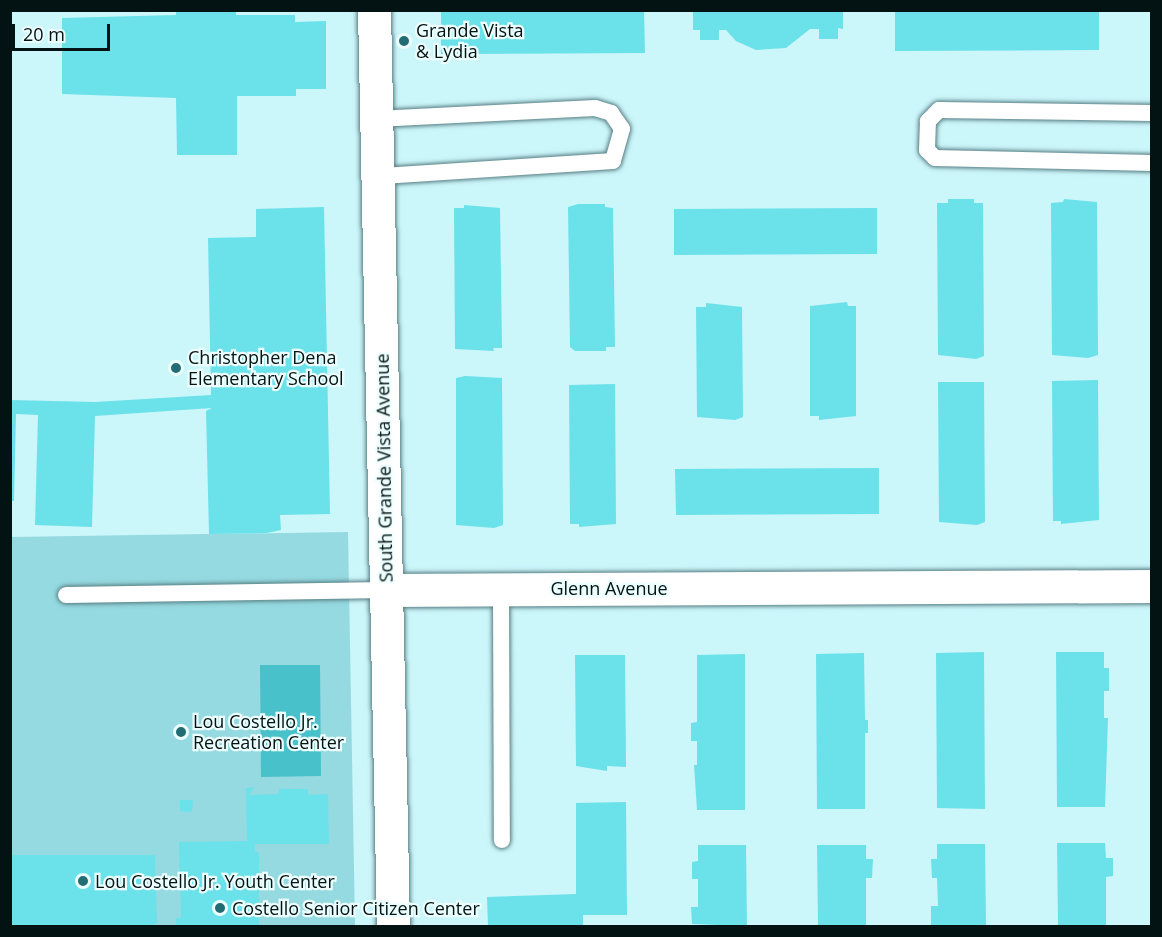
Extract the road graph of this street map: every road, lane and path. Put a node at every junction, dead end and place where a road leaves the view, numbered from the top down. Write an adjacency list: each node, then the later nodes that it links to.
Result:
1 (374, 10): 3 (street, South Grande Vista Avenue)
2 (1152, 113): 4 (lane)
3 (376, 118): 5 (street, South Grande Vista Avenue); 5 (lane)
4 (1152, 163)
5 (378, 176): 8 (street, South Grande Vista Avenue)
6 (1152, 586): 7 (street, Glenn Avenue)
7 (501, 589): 8 (street, Glenn Avenue); 10 (lane)
8 (386, 590): 9 (lane, Glenn Avenue); 11 (street, South Grande Vista Avenue)
9 (66, 595)
10 (502, 840)
11 (393, 927)

